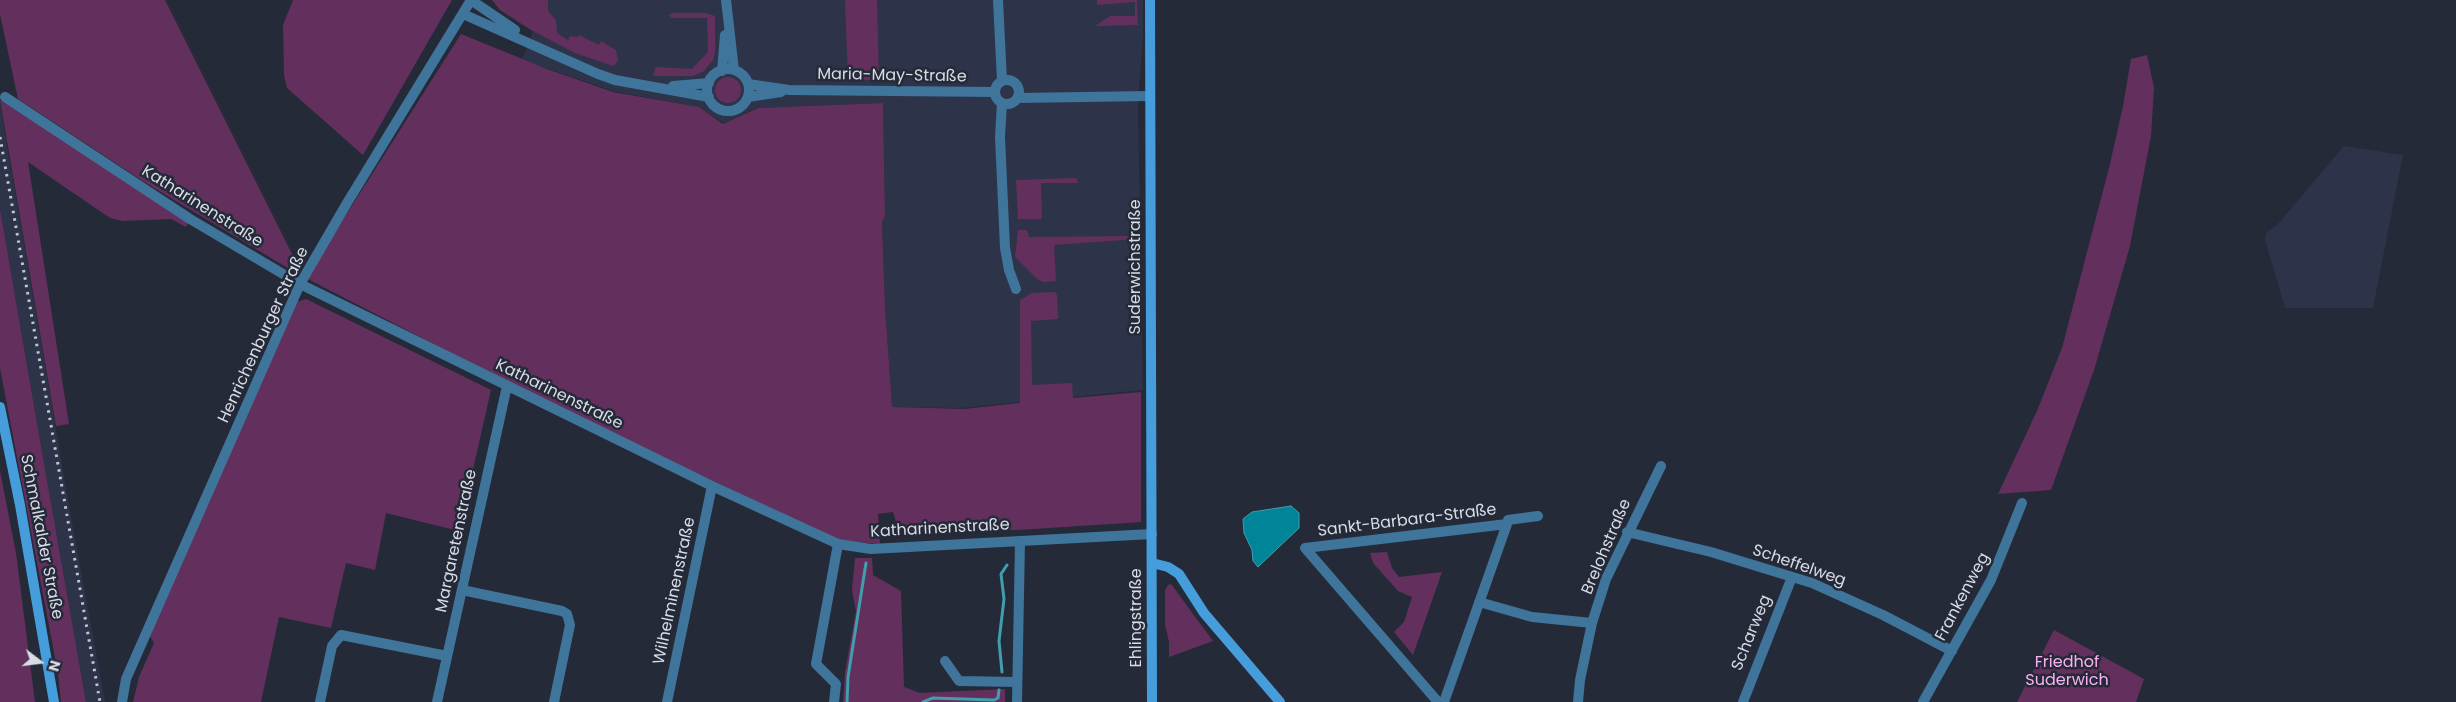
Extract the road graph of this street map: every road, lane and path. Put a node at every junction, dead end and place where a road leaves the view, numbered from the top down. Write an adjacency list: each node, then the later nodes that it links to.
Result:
1 (471, 0): 5 (street, Henrichenburger Straße); 7 (street, Maria-May-Straße)
2 (726, 0): 6 (street)
3 (998, 0): 10 (street)
4 (1150, 0): 17 (main road, Suderwichstraße)
5 (463, 14): 7 (street, Maria-May-Straße); 22 (street, Henrichenburger Straße)
6 (727, 19): 8 (street); 9 (street)
7 (550, 53): 13 (street, Maria-May-Straße)
8 (722, 70): 9 (street); 11 (street)
9 (734, 70): 12 (street)
10 (1002, 81): 15 (street); 20 (street)
11 (709, 83): 13 (street, Maria-May-Straße); 16 (street)
12 (748, 84): 14 (street, Maria-May-Straße); 19 (street)
13 (649, 86): 16 (street, Maria-May-Straße)
14 (789, 90): 15 (street, Maria-May-Straße); 19 (street, Maria-May-Straße)
15 (995, 92): 21 (street)
16 (709, 96): 19 (street, Maria-May-Straße)
17 (1150, 96): 20 (street); 32 (main road, Suderwichstraße)
18 (5, 97): 22 (street, Katharinenstraße)
19 (748, 97)
20 (1017, 98): 21 (street)
21 (1002, 103): 23 (street)
22 (300, 284): 24 (street, Katharinenstraße); 45 (street, Henrichenburger Straße)
23 (1016, 289)
24 (507, 386): 27 (street, Katharinenstraße); 37 (street, Margaretenstraße)
25 (0, 407): 44 (main road, Schmalkalder Straße)
26 (1661, 466): 31 (street, Brelohstraße)
27 (712, 486): 34 (street, Katharinenstraße); 49 (street, Wilhelminenstraße)
28 (2022, 503): 40 (street, Frankenweg)
29 (1538, 516): 30 (street, Sankt-Barbara-Straße)
30 (1507, 524): 38 (street, Sankt-Barbara-Straße); 54 (street, Sankt-Barbara-Straße)
31 (1627, 532): 36 (street, Scheffelweg); 39 (street, Brelohstraße)
32 (1152, 534): 33 (street, Katharinenstraße); 35 (main road, Ehlingstraße)
33 (1020, 541): 34 (street, Katharinenstraße); 43 (street)
34 (838, 544): 50 (street)
35 (1152, 563): 52 (main road, Ehlingstraße); 53 (main road)
36 (1792, 577): 40 (street, Scheffelweg); 57 (street, Scharweg)
37 (462, 590): 41 (street, Margaretenstraße); 48 (street)
38 (1479, 602): 39 (street); 55 (street, Sankt-Barbara-Straße)
39 (1592, 623): 56 (street, Brelohstraße)
40 (1952, 651): 58 (street, Frankenweg)
41 (448, 656): 46 (street); 47 (street, Margaretenstraße)
42 (945, 661): 43 (street)
43 (1017, 682): 51 (street)
44 (54, 702)
45 (122, 702)
46 (320, 702)
47 (437, 702)
48 (554, 702)
49 (667, 702)
50 (834, 702)
51 (1017, 702)
52 (1152, 702)
53 (1280, 702)
54 (1438, 702)
55 (1444, 702)
56 (1578, 702)
57 (1743, 702)
58 (1923, 702)

